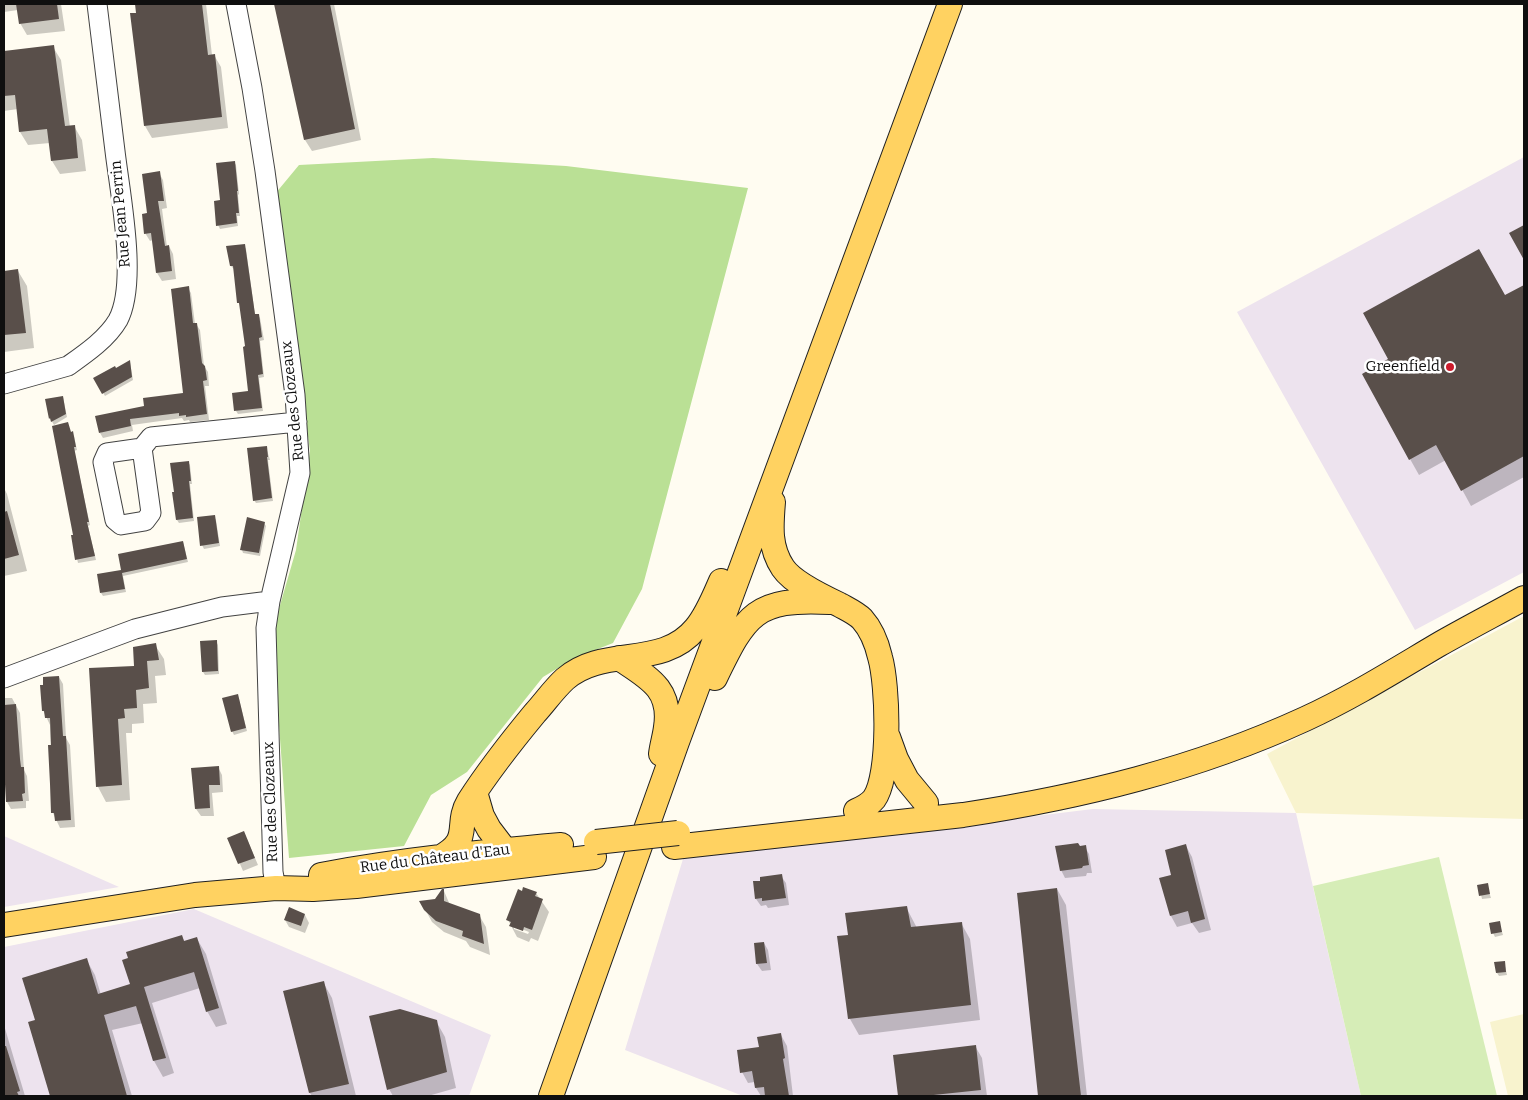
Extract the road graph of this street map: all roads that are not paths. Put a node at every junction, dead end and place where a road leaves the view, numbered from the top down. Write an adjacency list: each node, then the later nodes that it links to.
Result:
1 (97, 4): 4 (street, Rue Jean Perrin)
2 (236, 4): 5 (street, Rue des Clozeaux)
3 (950, 4): 7 (main road)
4 (4, 384)
5 (297, 422): 6 (street); 10 (street, Rue des Clozeaux)
6 (142, 448)
7 (775, 478): 8 (main road); 11 (main road)
8 (748, 550): 13 (main road); 16 (main road)
9 (1524, 598): 12 (main road)
10 (270, 601): 14 (street); 25 (street, Rue des Clozeaux)
11 (833, 602): 15 (main road); 16 (main road)
12 (1440, 644): 20 (main road); 21 (main road)
13 (619, 658): 18 (main road); 19 (main road)
14 (4, 678)
15 (888, 736): 17 (main road); 21 (main road)
16 (677, 742): 18 (main road)
17 (907, 780): 20 (main road); 21 (main road)
18 (662, 784): 27 (main road)
19 (475, 792): 24 (main road); 24 (main road)
20 (926, 803): 21 (main road)
21 (890, 806): 22 (main road); 22 (main road)
22 (676, 840): 23 (main road)
23 (595, 850): 24 (main road, Rue du Château d'Eau); 24 (main road, Rue du Château d'Eau)
24 (479, 853): 25 (main road, Rue du Château d'Eau); 25 (main road, Rue du Château d'Eau)
25 (276, 888): 26 (main road, Rue du Château d'Eau)
26 (4, 925)
27 (551, 1096)

